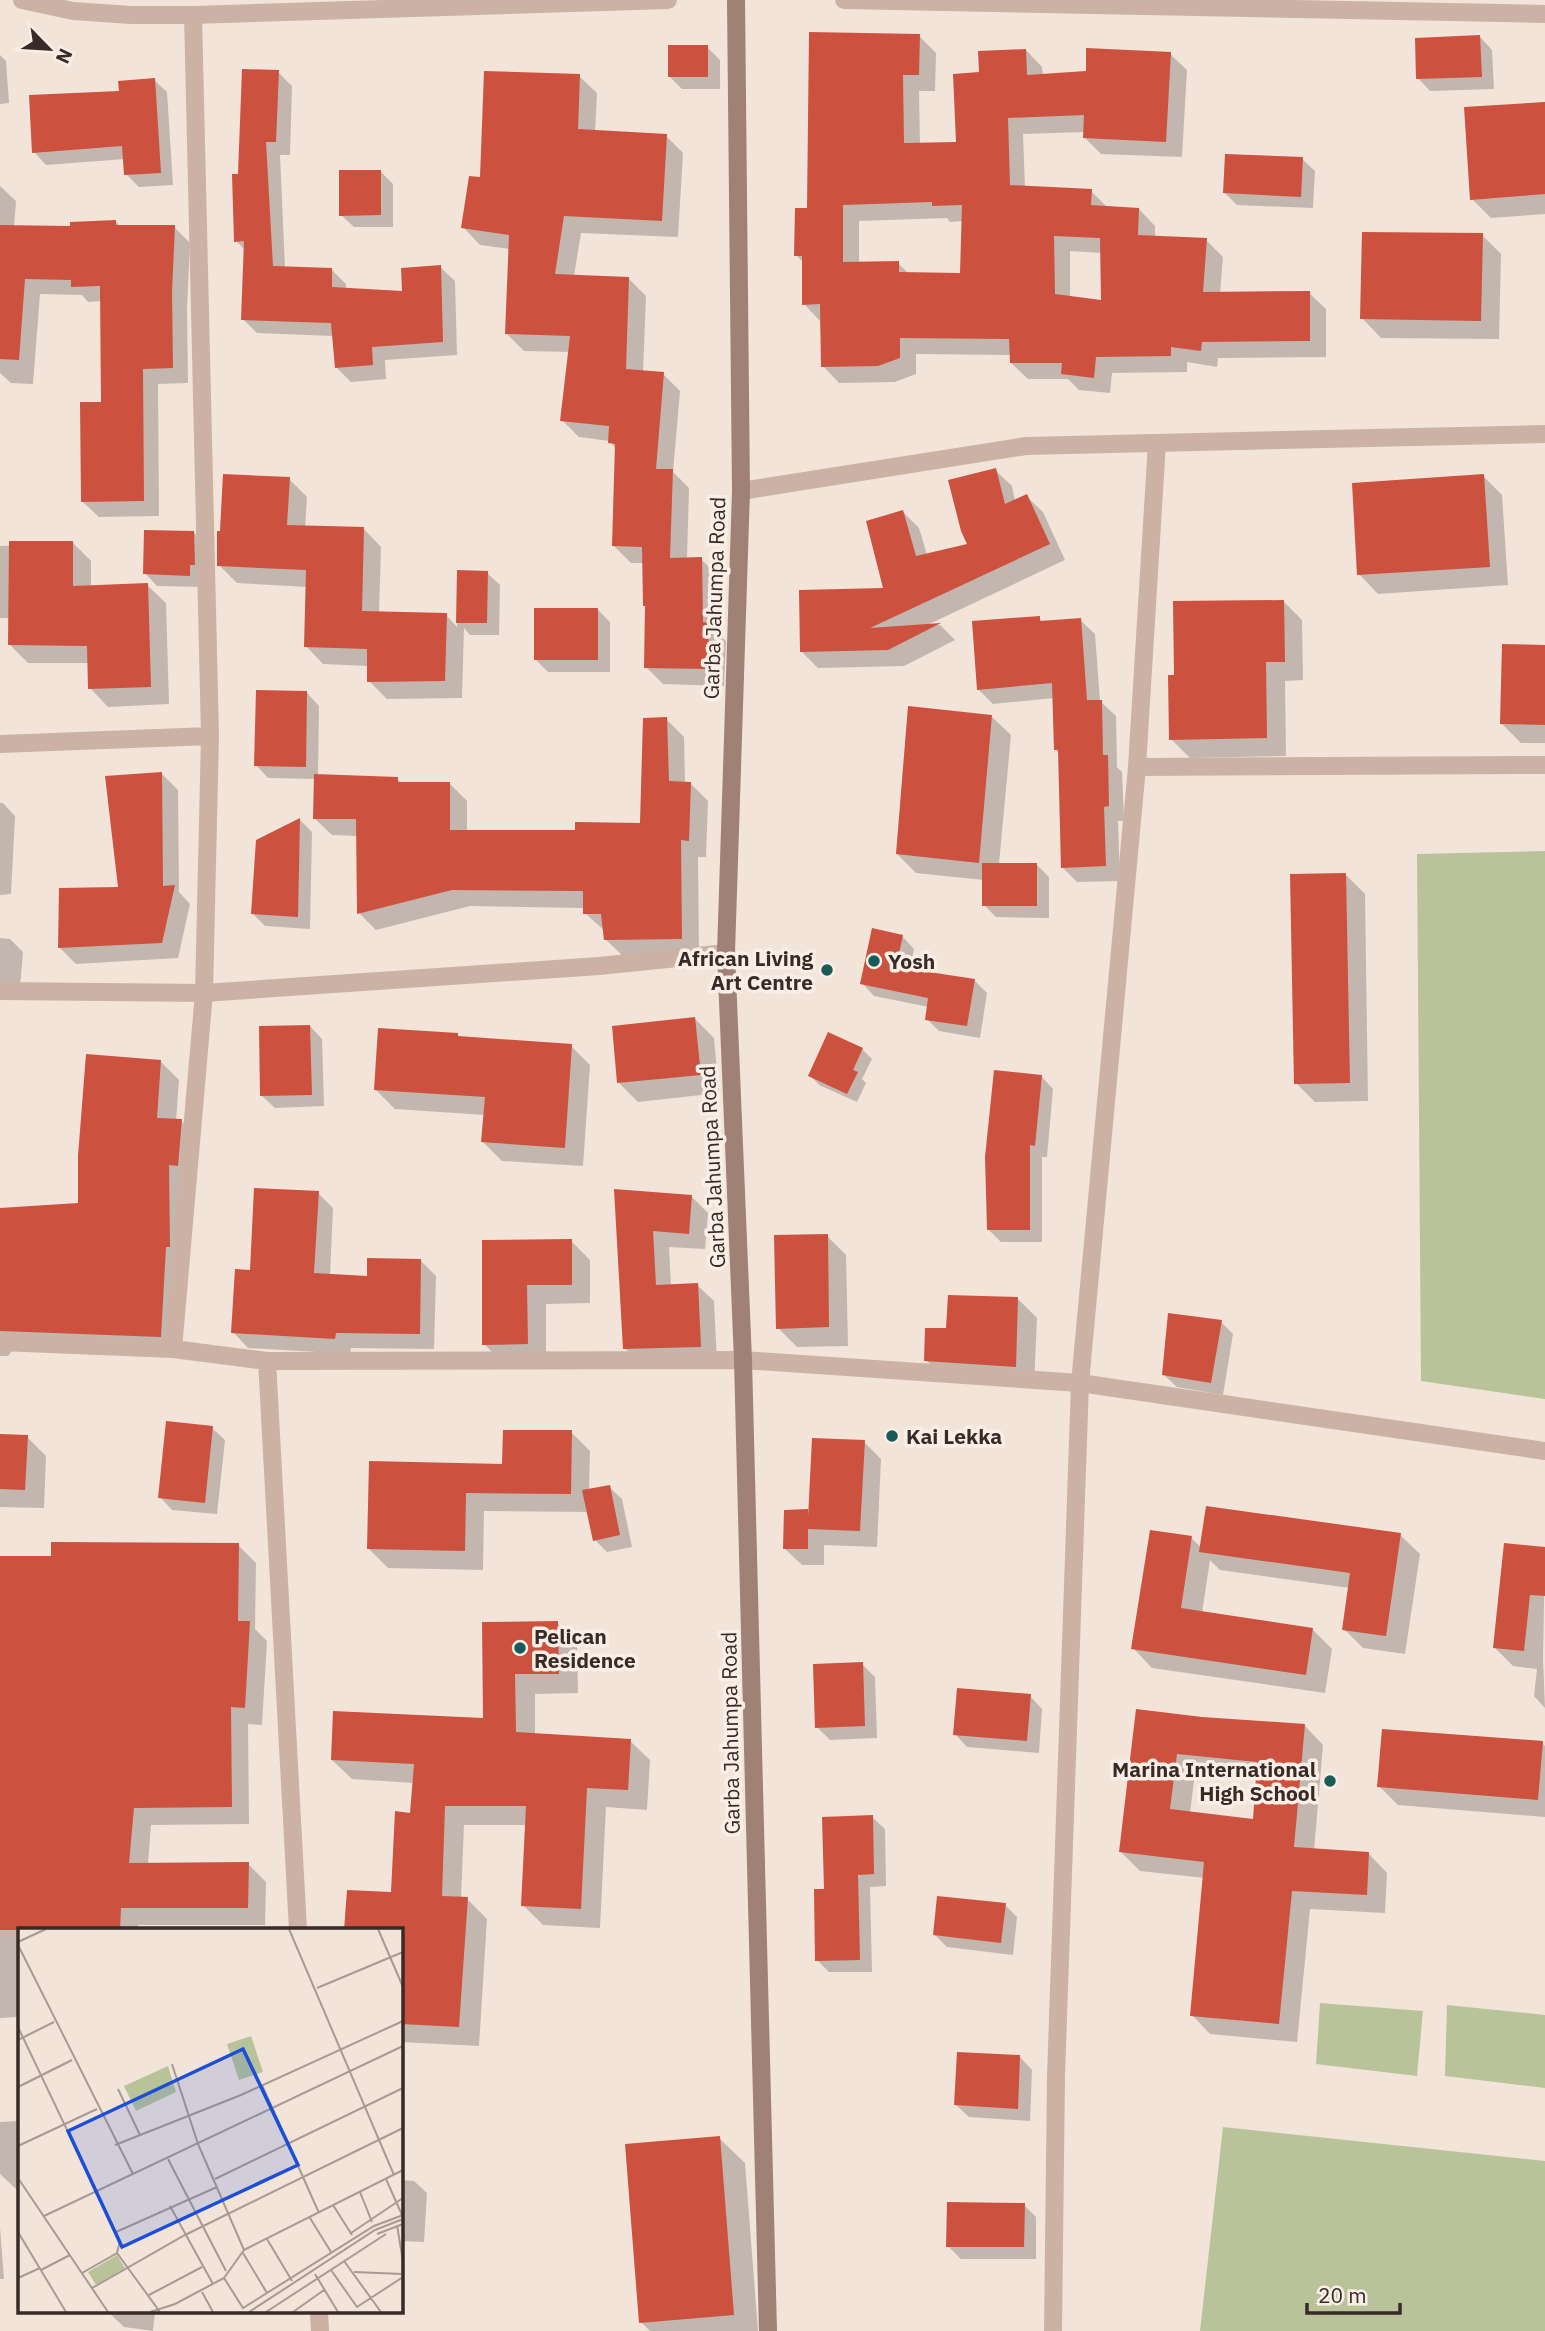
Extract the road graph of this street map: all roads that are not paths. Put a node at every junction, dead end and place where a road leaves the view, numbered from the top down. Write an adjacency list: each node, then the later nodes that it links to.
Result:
1 (22, 0): 6 (street)
2 (668, 0): 6 (street)
3 (736, 0): 9 (street, Garba Jahumpa Road)
4 (844, 0): 5 (street)
5 (1545, 14)
6 (193, 15): 10 (street)
7 (1545, 434): 8 (street)
8 (1157, 443): 9 (street); 13 (street)
9 (741, 491): 14 (street, Garba Jahumpa Road)
10 (211, 736): 11 (street); 16 (street)
11 (0, 744)
12 (1545, 765): 13 (street)
13 (1137, 767): 21 (street)
14 (726, 953): 16 (street); 19 (street, Garba Jahumpa Road)
15 (0, 991): 16 (street)
16 (204, 993): 18 (street)
17 (0, 1342): 18 (street)
18 (173, 1349): 20 (street)
19 (743, 1360): 20 (street); 21 (street); 24 (street, Garba Jahumpa Road)
20 (267, 1361): 23 (street)
21 (1080, 1383): 22 (street); 25 (street)
22 (1545, 1451)
23 (298, 1928)
24 (768, 2331)
25 (1053, 2331)

